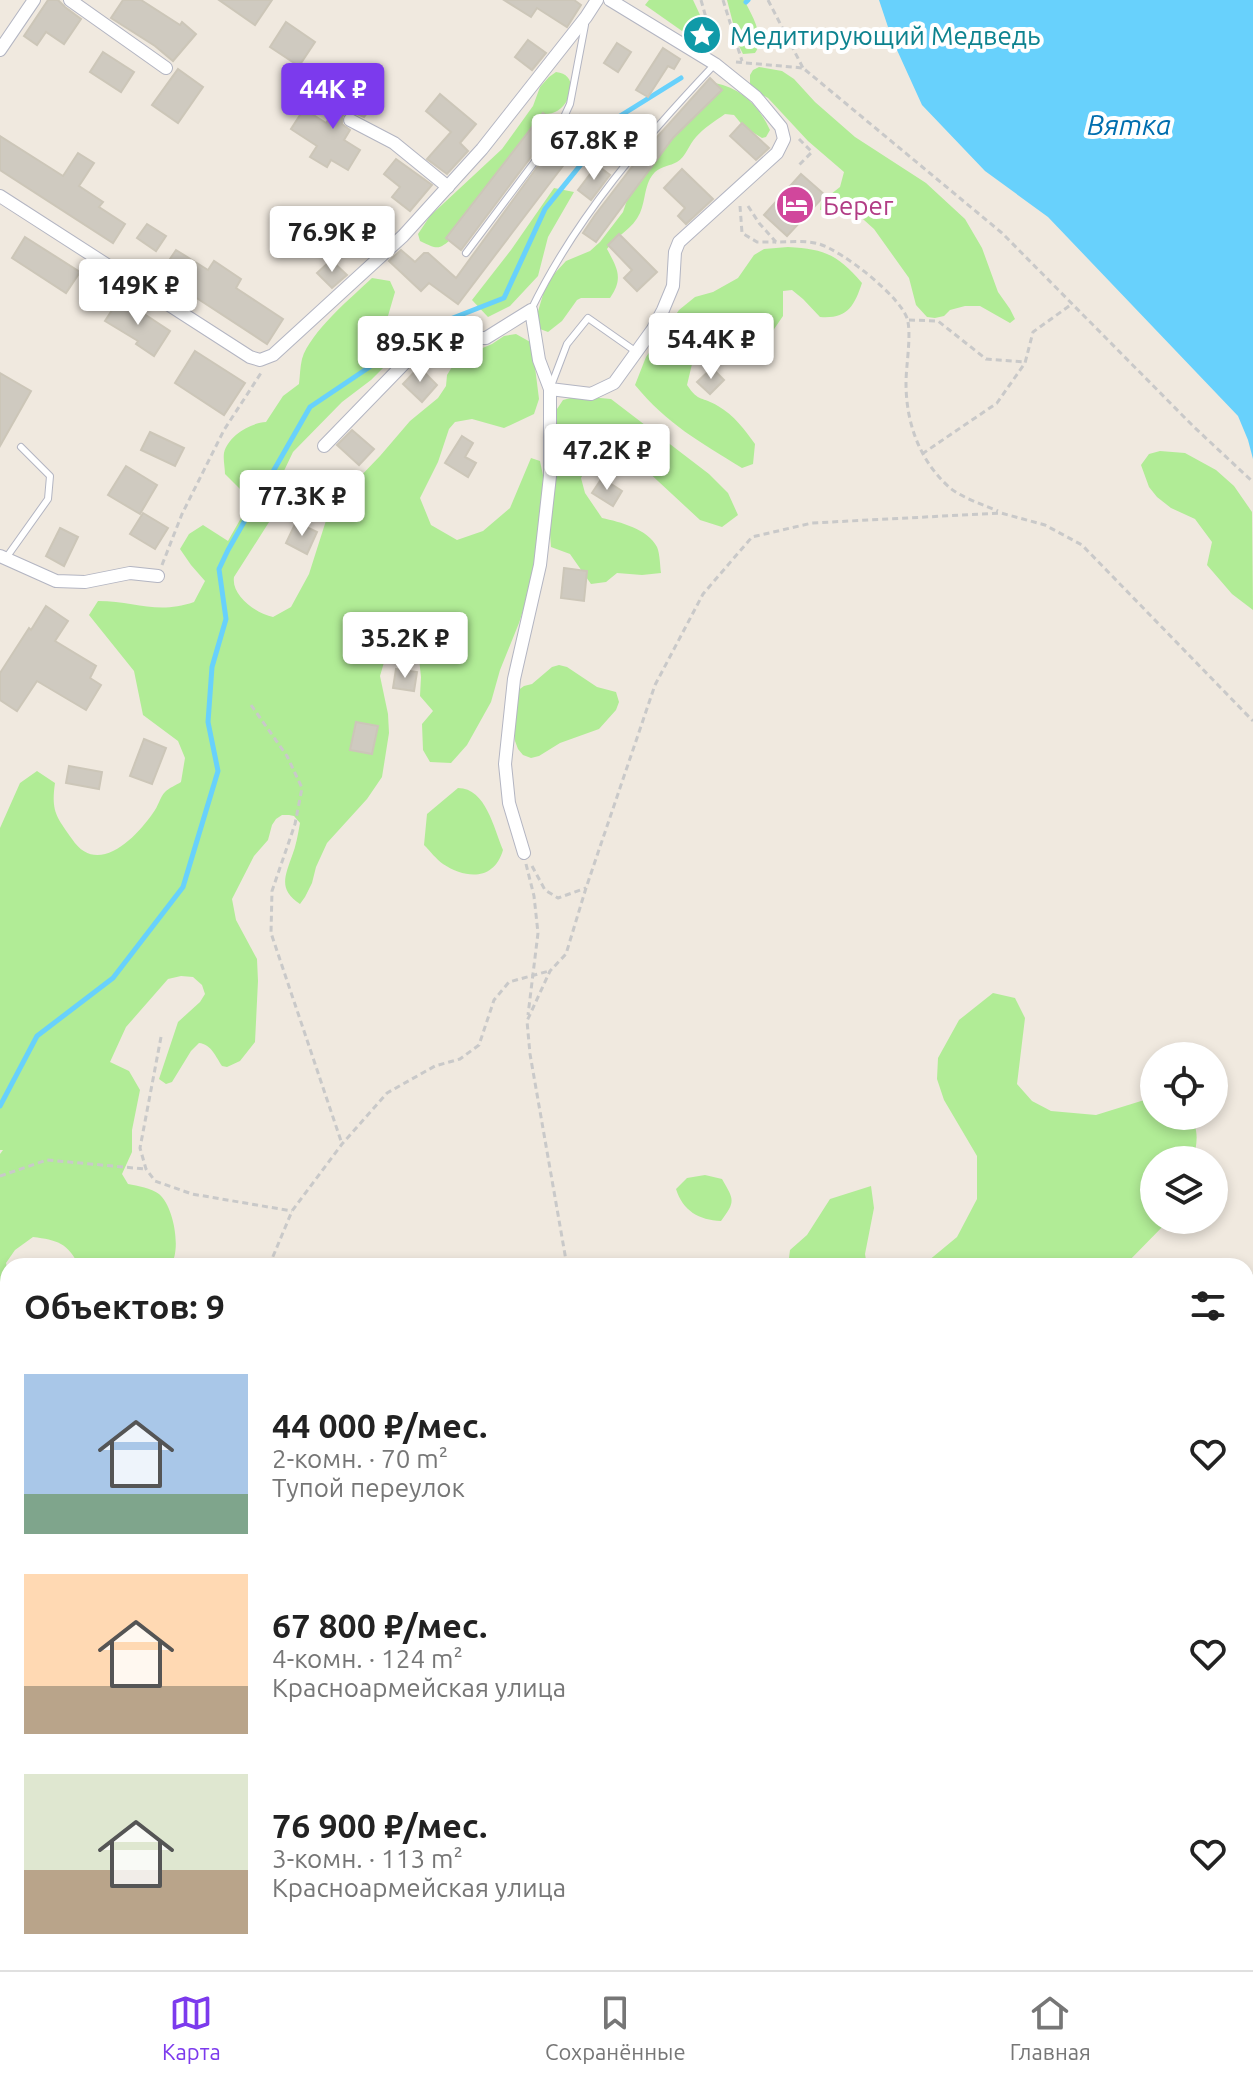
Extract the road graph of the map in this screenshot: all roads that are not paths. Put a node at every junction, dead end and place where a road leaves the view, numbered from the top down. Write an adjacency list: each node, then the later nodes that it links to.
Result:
1 (34, 0): 6 (street)
2 (70, 0): 8 (street)
3 (597, 0): 5 (street)
4 (610, 0): 7 (street)
5 (586, 17): 10 (street); 12 (lane)
6 (0, 50)
7 (715, 64): 13 (lane); 14 (street)
8 (166, 68)
9 (350, 120): 10 (street)
10 (448, 187): 11 (street)
11 (0, 196)
12 (466, 253)
13 (531, 310): 15 (street); 16 (street)
14 (635, 351): 15 (street); 15 (lane)
15 (550, 389): 20 (street)
16 (324, 446)
17 (21, 447): 18 (lane)
18 (3, 557): 19 (street)
19 (158, 576)
20 (524, 853)

